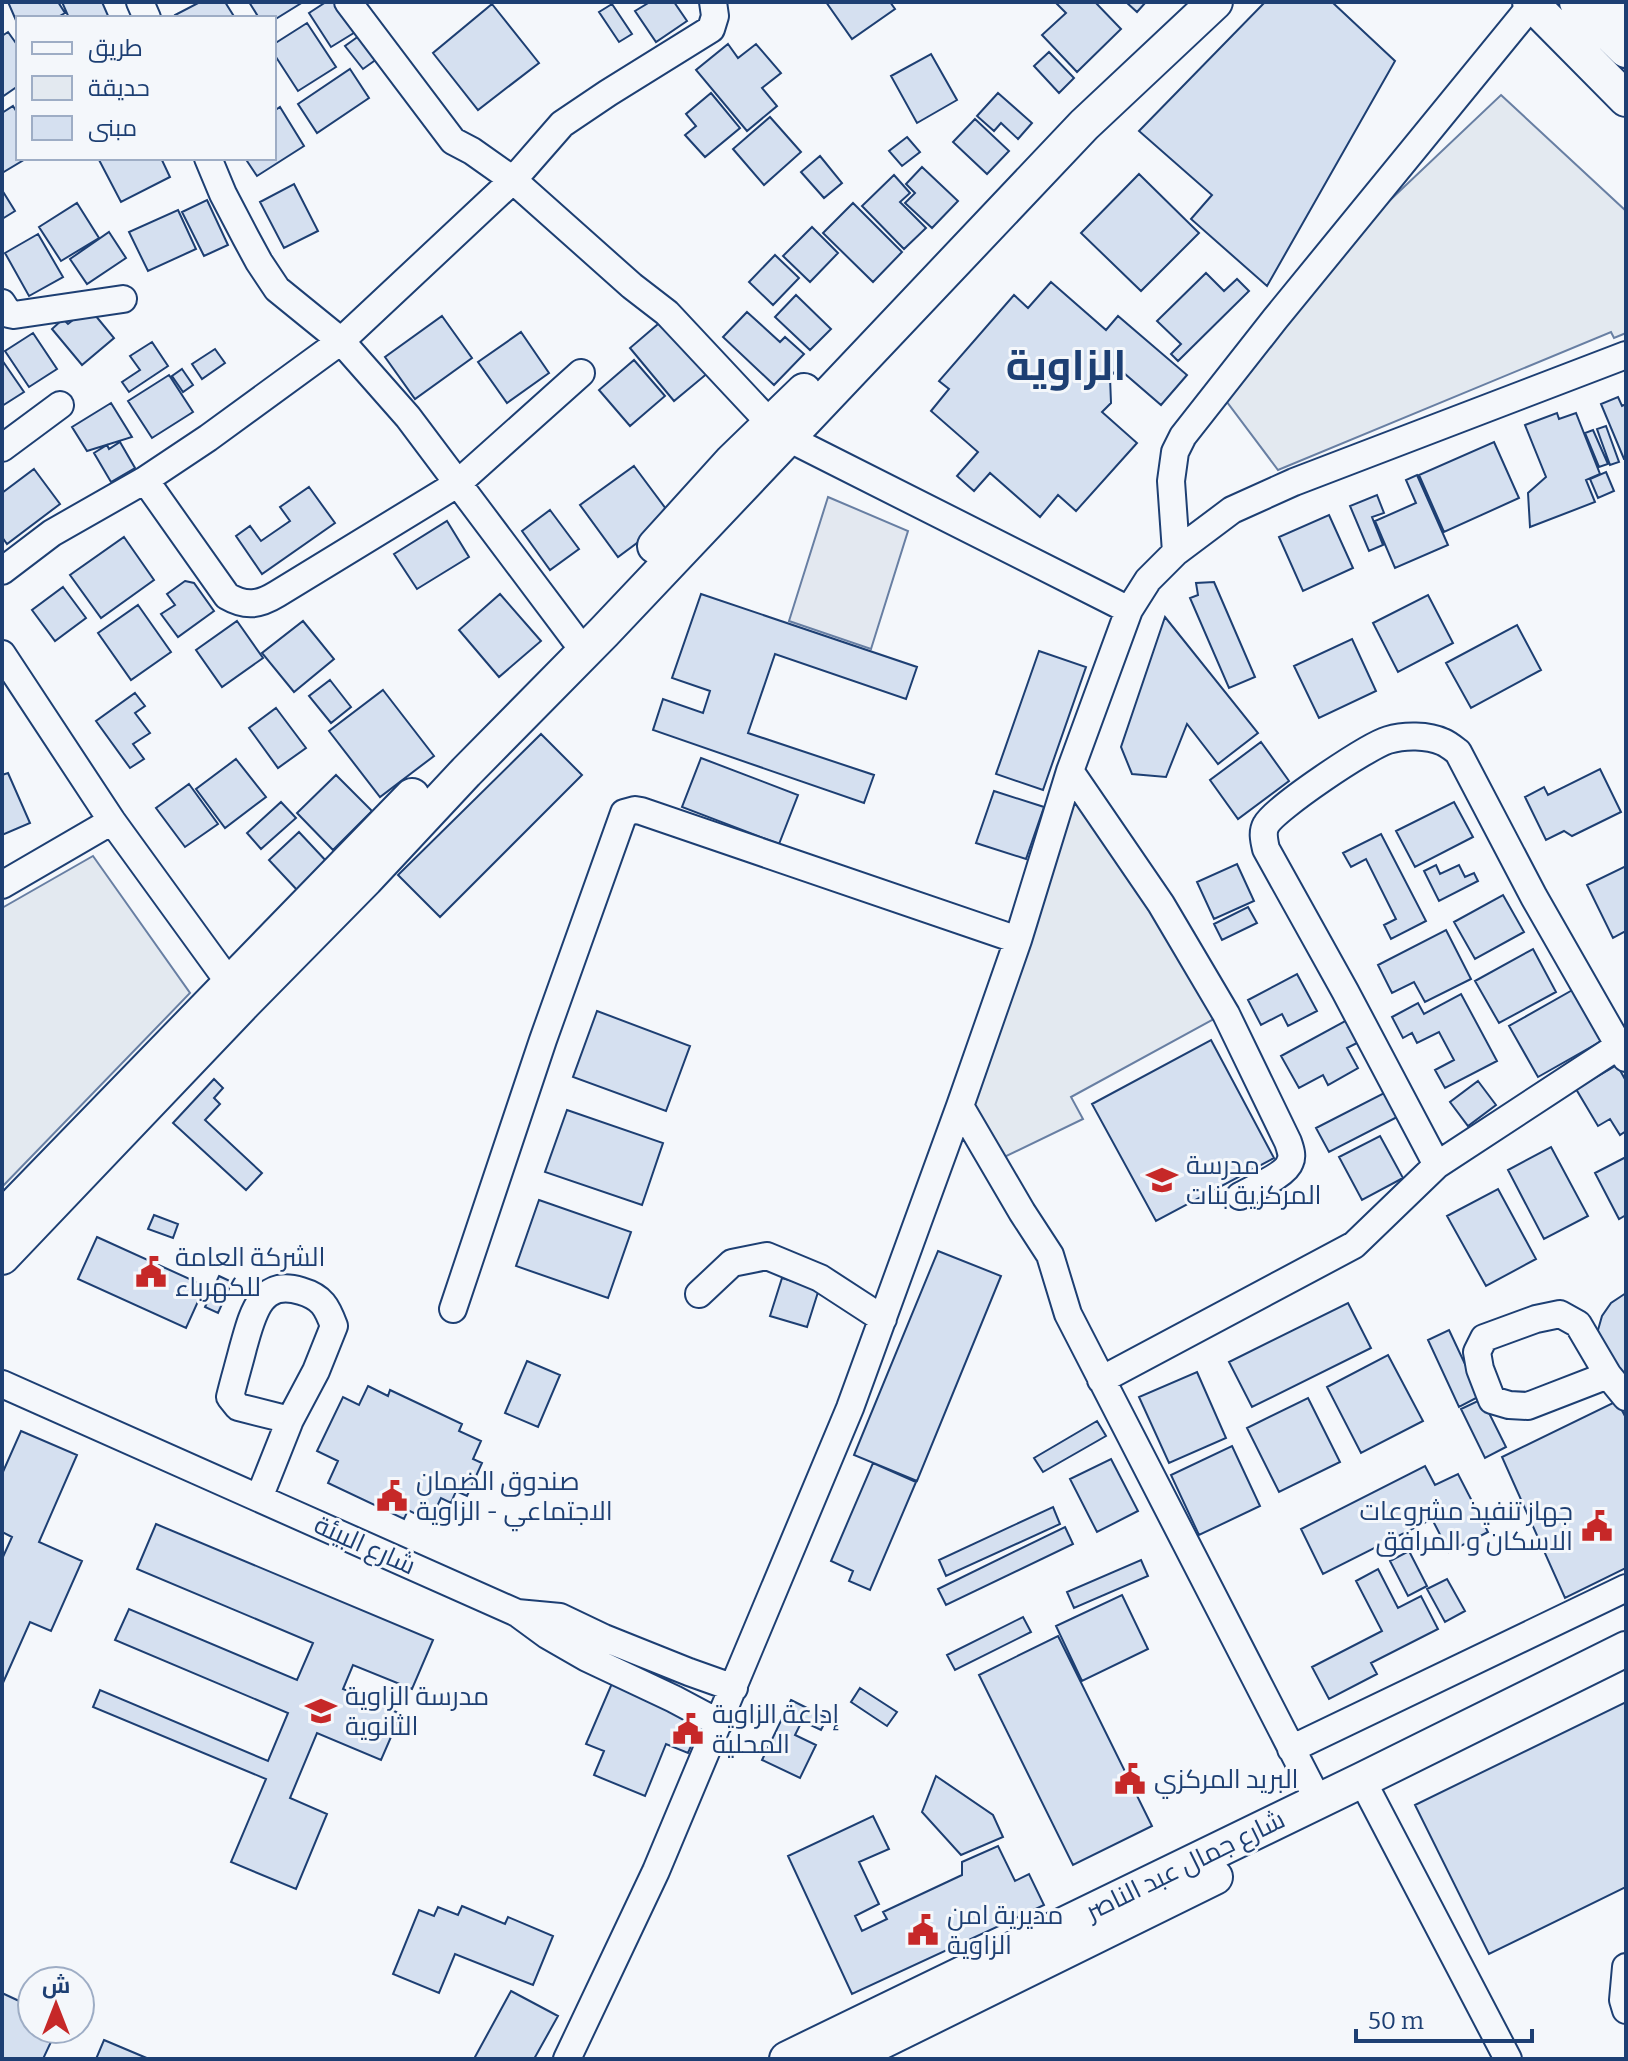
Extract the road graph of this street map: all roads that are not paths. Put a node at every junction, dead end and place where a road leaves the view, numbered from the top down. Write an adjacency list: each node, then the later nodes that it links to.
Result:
1 (348, 2): 10 (street)
2 (713, 2): 10 (street)
3 (1190, 2): 17 (main road)
4 (1215, 2): 17 (main road)
5 (1577, 2): 7 (main road)
6 (1532, 3): 8 (main road); 21 (street)
7 (1626, 50)
8 (1626, 99)
9 (209, 160): 13 (street)
10 (513, 180): 13 (street); 17 (street)
11 (123, 299): 12 (street)
12 (2, 303)
13 (341, 341): 19 (street); 20 (street)
14 (1626, 355): 21 (street)
15 (581, 373): 20 (street)
16 (60, 405): 18 (street)
17 (779, 431): 23 (street); 24 (main road); 30 (main road)
18 (2, 448)
19 (145, 480): 20 (street); 22 (street)
20 (457, 484): 24 (street)
21 (1176, 552): 23 (street)
22 (2, 571)
23 (1129, 610): 26 (street)
24 (574, 638): 30 (main road)
25 (2, 654): 27 (street)
26 (1070, 771): 29 (street); 34 (street)
27 (112, 821): 28 (street); 30 (street)
28 (2, 885)
29 (1018, 940): 32 (street); 38 (street)
30 (237, 992): 35 (main road); 36 (main road)
31 (1623, 1048): 33 (street); 33 (street)
32 (960, 1106): 39 (street); 41 (street)
33 (1437, 1165): 41 (street)
34 (1240, 1196)
35 (2, 1218)
36 (2, 1257)
37 (699, 1294): 39 (street)
38 (453, 1309)
39 (883, 1319): 50 (street)
40 (1608, 1375): 40 (street); 43 (street)
41 (1101, 1380): 52 (street)
42 (2, 1384): 45 (street, شارع البيئة)
43 (1626, 1397)
44 (290, 1420): 44 (street); 45 (street)
45 (259, 1498): 47 (street, شارع البيئة)
46 (1626, 1588): 52 (street)
47 (517, 1613): 50 (street); 51 (street, شارع البيئة)
48 (1626, 1649): 53 (main road, شارع جمال عبد الناصر)
49 (1626, 1672): 53 (main road, شارع جمال عبد الناصر)
50 (734, 1688): 51 (street)
51 (719, 1723): 57 (street)
52 (1291, 1749): 54 (street)
53 (1367, 1790): 54 (main road, شارع جمال عبد الناصر); 59 (main road, شارع جمال عبد الناصر); 60 (street)
54 (1318, 1800): 58 (main road, شارع جمال عبد الناصر)
55 (1626, 1967): 56 (street)
56 (1626, 2010)
57 (567, 2059)
58 (787, 2059)
59 (846, 2059)
60 (1508, 2059)

